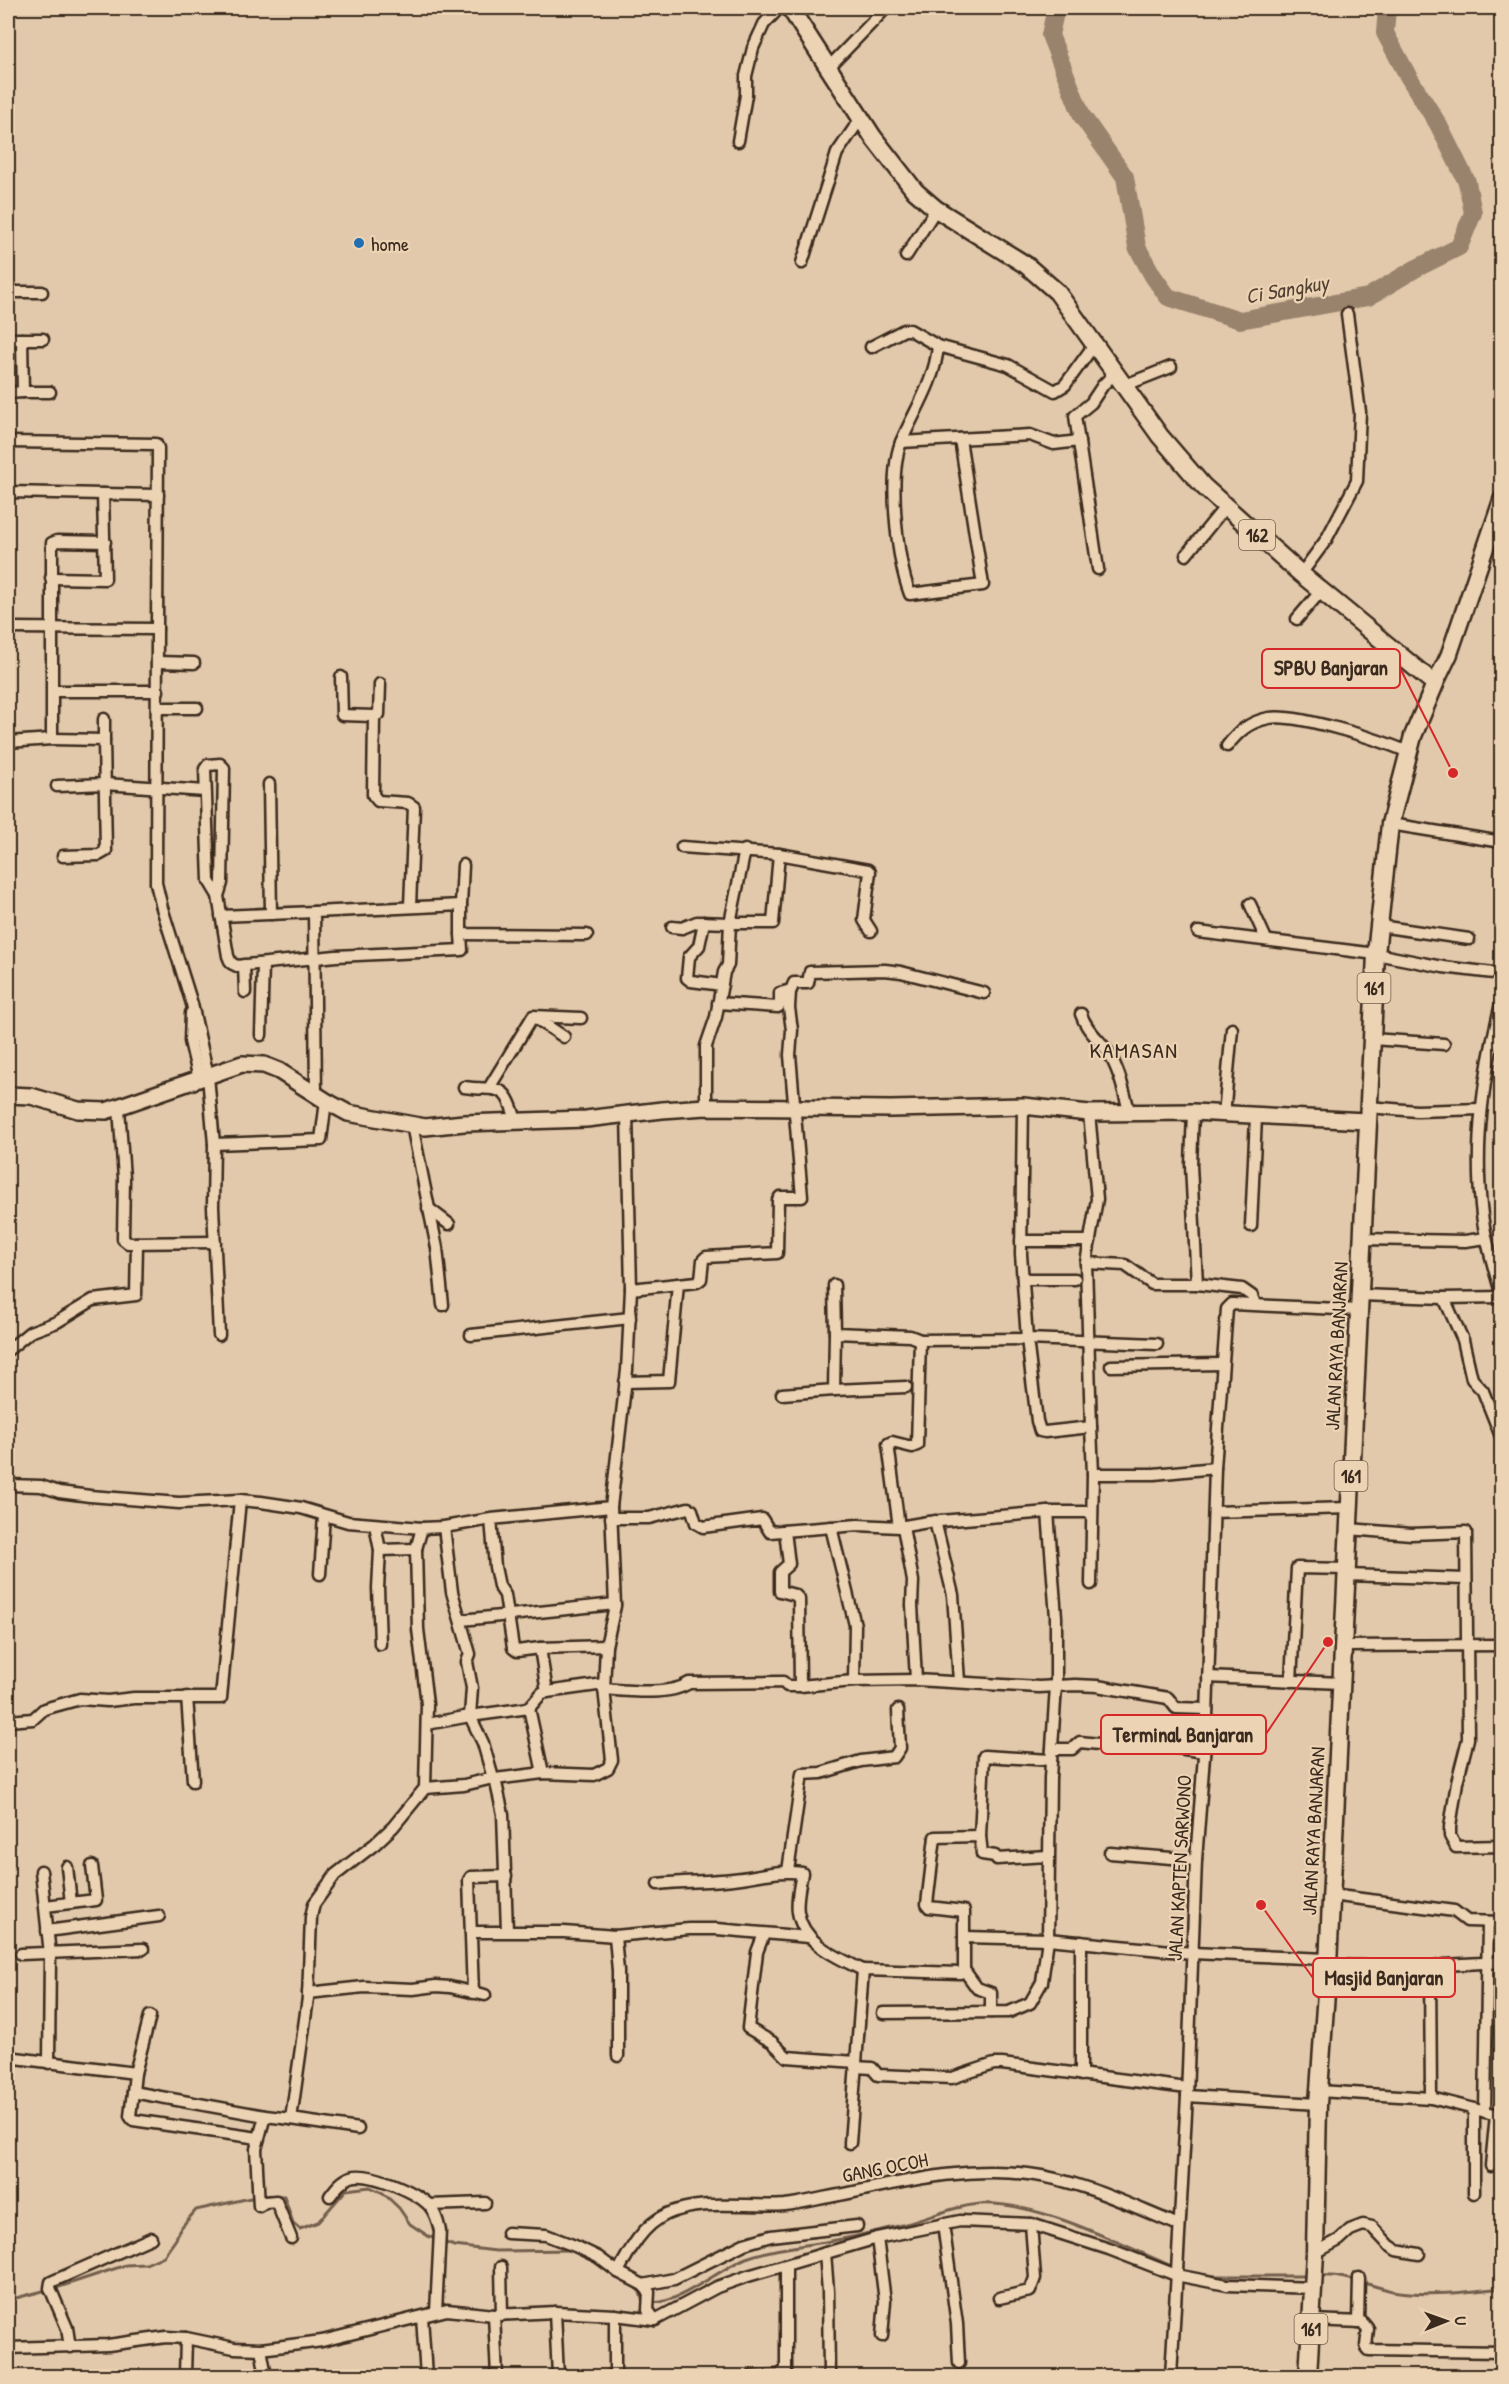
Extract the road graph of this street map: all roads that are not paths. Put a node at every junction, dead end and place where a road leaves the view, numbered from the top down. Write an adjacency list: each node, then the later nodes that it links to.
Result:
1 (779, 8): 6 (street)
2 (790, 8): 4 (main road, 162)
3 (886, 8): 4 (street)
4 (829, 67): 5 (main road, 162)
5 (861, 118): 7 (main road, 162); 9 (street)
6 (738, 141)
7 (936, 209): 8 (street); 18 (main road, 162)
8 (906, 256)
9 (802, 262)
10 (8, 292): 11 (street)
11 (42, 292)
12 (1347, 314): 36 (street)
13 (8, 339): 14 (street)
14 (22, 339): 15 (street); 20 (street)
15 (43, 339)
16 (871, 347): 17 (street)
17 (938, 350): 18 (street); 26 (street)
18 (1106, 363): 19 (street); 24 (street); 31 (main road, 162)
19 (1171, 367)
20 (23, 392): 21 (street); 22 (street)
21 (50, 392)
22 (8, 393)
23 (960, 439): 24 (street); 26 (street); 26 (street)
24 (1079, 441): 35 (street)
25 (8, 442): 29 (street)
26 (901, 442)
27 (8, 492): 28 (street)
28 (103, 494): 29 (street); 33 (street)
29 (158, 495): 42 (street)
30 (1502, 500): 32 (street, 161)
31 (1225, 507): 34 (street); 36 (main road, 162)
32 (1496, 534): 47 (street, 161)
33 (105, 542): 37 (street); 37 (street)
34 (1186, 555)
35 (1098, 569)
36 (1301, 574): 38 (main road, 162)
37 (51, 578): 41 (street)
38 (1321, 591): 39 (street); 47 (main road, 162)
39 (1297, 619)
40 (8, 628): 41 (street)
41 (51, 629): 42 (street); 48 (street)
42 (157, 629): 43 (street)
43 (158, 662): 44 (street); 49 (street)
44 (194, 663)
45 (341, 677): 52 (street)
46 (380, 684): 52 (street)
47 (1435, 684): 58 (main road, JALAN RAYA BANJARAN / 161)
48 (53, 691): 49 (street); 54 (street)
49 (158, 691): 50 (street)
50 (158, 708): 51 (street); 62 (street)
51 (197, 708)
52 (374, 716): 74 (street)
53 (104, 719): 55 (street)
54 (52, 739): 55 (street); 56 (street)
55 (104, 740): 60 (street)
56 (8, 742)
57 (1227, 746): 58 (street)
58 (1408, 752): 64 (main road, JALAN RAYA BANJARAN / 161)
59 (269, 783): 76 (street)
60 (105, 784): 61 (street); 62 (street); 69 (street)
61 (57, 786)
62 (158, 789): 63 (street); 107 (street)
63 (205, 791): 71 (street); 71 (street)
64 (1390, 824): 65 (street); 80 (main road, JALAN RAYA BANJARAN / 161)
65 (1502, 842)
66 (682, 847): 67 (street)
67 (745, 850): 68 (street); 79 (street)
68 (779, 854): 79 (street); 82 (street)
69 (63, 856)
70 (463, 865): 73 (street)
71 (218, 896): 77 (street)
72 (1250, 904): 86 (street)
73 (461, 905): 74 (street); 84 (street)
74 (410, 906): 75 (street)
75 (314, 912): 76 (street); 89 (street)
76 (271, 914): 77 (street)
77 (221, 916): 91 (street)
78 (704, 922): 79 (street); 81 (street); 93 (street)
79 (730, 923): 93 (street)
80 (1378, 926): 87 (street); 88 (main road, JALAN RAYA BANJARAN / 161)
81 (672, 927)
82 (871, 931)
83 (1198, 932): 86 (street)
84 (461, 934): 85 (street); 89 (street)
85 (587, 935)
86 (1266, 939): 88 (street)
87 (1469, 939)
88 (1376, 954): 92 (street); 105 (main road, JALAN RAYA BANJARAN / 161)
89 (315, 958): 90 (street); 111 (street)
90 (263, 964): 91 (street); 103 (street)
91 (244, 965): 95 (street)
92 (1502, 974)
93 (722, 986): 98 (street)
94 (790, 991): 96 (street); 98 (street); 115 (street)
95 (245, 992)
96 (984, 993)
97 (1502, 1000): 116 (street)
98 (718, 1003): 113 (street)
99 (1081, 1014): 120 (street)
100 (532, 1016): 101 (street); 104 (street); 109 (street)
101 (581, 1018)
102 (1232, 1029): 122 (street)
103 (261, 1035)
104 (564, 1038)
105 (1372, 1039): 106 (street); 121 (main road, JALAN RAYA BANJARAN / 161)
106 (1444, 1044)
107 (201, 1066): 111 (street); 114 (street); 126 (street)
108 (464, 1087): 109 (street)
109 (489, 1088): 124 (street)
110 (8, 1095): 114 (street)
111 (321, 1098): 125 (street); 126 (street)
112 (1023, 1106): 115 (street); 119 (street); 132 (street)
113 (706, 1107): 115 (street); 118 (street)
114 (119, 1108): 135 (street)
115 (796, 1109): 139 (street)
116 (1481, 1109): 121 (street); 130 (street)
117 (1193, 1112): 120 (street); 122 (street); 140 (street)
118 (627, 1113): 124 (street); 142 (street)
119 (1089, 1113): 120 (street); 133 (street)
120 (1130, 1114)
121 (1367, 1114): 123 (street); 131 (main road, JALAN RAYA BANJARAN / 161)
122 (1224, 1115): 123 (street)
123 (1256, 1117): 129 (street)
124 (516, 1121): 125 (street)
125 (412, 1125): 127 (street)
126 (214, 1144): 134 (street)
127 (428, 1208): 128 (street); 147 (street)
128 (449, 1224)
129 (1251, 1226)
130 (1486, 1238): 131 (street); 143 (street)
131 (1362, 1239): 145 (main road, JALAN RAYA BANJARAN / 161)
132 (1021, 1241): 133 (street); 137 (street)
133 (1090, 1241): 136 (street)
134 (215, 1242): 135 (street); 150 (street)
135 (137, 1243): 156 (street)
136 (1086, 1263): 140 (street); 154 (street)
137 (1023, 1279): 138 (street); 152 (street)
138 (1075, 1279)
139 (678, 1284): 142 (street); 159 (street)
140 (1197, 1284): 144 (street)
141 (834, 1285): 149 (street)
142 (631, 1289): 148 (street)
143 (1502, 1297): 146 (street)
144 (1254, 1300): 145 (street); 158 (street, JALAN KAPTEN SARWONO)
145 (1360, 1303): 146 (street); 169 (main road, JALAN RAYA BANJARAN / 161)
146 (1446, 1303): 164 (street)
147 (443, 1305)
148 (630, 1318): 151 (street); 159 (street)
149 (835, 1333): 153 (street); 161 (street)
150 (219, 1335)
151 (471, 1335)
152 (1027, 1340): 153 (street); 154 (street); 163 (street)
153 (920, 1341): 180 (street)
154 (1090, 1342): 155 (street); 163 (street)
155 (1157, 1344)
156 (8, 1350)
157 (1111, 1366): 158 (street)
158 (1221, 1369): 165 (street, JALAN KAPTEN SARWONO)
159 (625, 1382): 170 (street)
160 (906, 1387): 161 (street)
161 (834, 1390): 162 (street)
162 (782, 1394)
163 (1090, 1427): 166 (street)
164 (1502, 1439)
165 (1215, 1468): 166 (street); 173 (street, JALAN KAPTEN SARWONO)
166 (1093, 1474): 172 (street)
167 (8, 1485): 168 (street)
168 (240, 1500): 174 (street); 209 (street)
169 (1349, 1508): 173 (street); 182 (main road, JALAN RAYA BANJARAN / 161)
170 (611, 1512): 175 (street); 183 (street); 190 (street)
171 (1048, 1512): 172 (street); 176 (street); 206 (street)
172 (1091, 1512): 189 (street)
173 (1214, 1512): 199 (street, JALAN KAPTEN SARWONO)
174 (324, 1516): 177 (street); 187 (street)
175 (491, 1519): 178 (street); 191 (street)
176 (935, 1521): 180 (street); 202 (street)
177 (375, 1525): 181 (street); 185 (street)
178 (444, 1527): 181 (street); 192 (street)
179 (831, 1527): 180 (street); 183 (street); 201 (street)
180 (901, 1527): 200 (street)
181 (422, 1528): 184 (street)
182 (1349, 1529): 186 (main road, JALAN RAYA BANJARAN / 161); 188 (street)
183 (785, 1531): 205 (street)
184 (416, 1549): 185 (street); 215 (street)
185 (380, 1550): 193 (street)
186 (1347, 1572): 188 (street); 197 (main road, JALAN RAYA BANJARAN / 161); 203 (street)
187 (320, 1574)
188 (1466, 1579): 194 (street)
189 (1091, 1584)
190 (615, 1604): 191 (street); 196 (street)
191 (507, 1615): 192 (street); 198 (street)
192 (462, 1620): 213 (street)
193 (381, 1644)
194 (1467, 1645): 195 (street); 197 (street); 223 (street)
195 (1502, 1645)
196 (606, 1646): 198 (street); 207 (street)
197 (1343, 1646): 204 (main road, JALAN RAYA BANJARAN / 161)
198 (540, 1648): 208 (street)
199 (1208, 1677): 203 (street); 211 (street, JALAN KAPTEN SARWONO)
200 (916, 1680): 201 (street); 202 (street)
201 (854, 1681): 205 (street)
202 (959, 1681): 206 (street)
203 (1292, 1682): 204 (street)
204 (1341, 1683): 233 (main road, JALAN RAYA BANJARAN / 161)
205 (800, 1686): 207 (street)
206 (1056, 1686): 211 (street); 217 (street)
207 (604, 1687): 208 (street); 218 (street)
208 (547, 1692): 210 (street)
209 (187, 1697): 214 (street); 220 (street)
210 (529, 1708): 213 (street); 218 (street)
211 (1207, 1709): 216 (street, JALAN KAPTEN SARWONO)
212 (898, 1710): 229 (street)
213 (471, 1716): 215 (street); 219 (street)
214 (8, 1721)
215 (427, 1724): 221 (street)
216 (1204, 1752): 217 (street); 226 (street, JALAN KAPTEN SARWONO)
217 (1051, 1754): 222 (street); 225 (street)
218 (543, 1773): 219 (street)
219 (494, 1778): 221 (street); 231 (street)
220 (194, 1781)
221 (425, 1788): 258 (street)
222 (981, 1836): 225 (street); 245 (street)
223 (1502, 1846)
224 (1110, 1853): 226 (street)
225 (1048, 1856): 246 (street)
226 (1196, 1860): 249 (street, JALAN KAPTEN SARWONO)
227 (92, 1866): 234 (street)
228 (67, 1867): 234 (street)
229 (788, 1871): 232 (street); 244 (street)
230 (41, 1872): 235 (street)
231 (506, 1876): 240 (street); 241 (street)
232 (658, 1884)
233 (1331, 1895): 237 (street); 252 (main road, JALAN RAYA BANJARAN / 161)
234 (71, 1903): 235 (street)
235 (45, 1906): 239 (street)
236 (159, 1916): 239 (street)
237 (1488, 1922): 238 (street); 253 (street)
238 (1502, 1922)
239 (47, 1931): 251 (street)
240 (507, 1931): 241 (street); 243 (street)
241 (471, 1932): 259 (street)
242 (764, 1934): 243 (street); 244 (street); 267 (street)
243 (615, 1936): 264 (street)
244 (808, 1937): 256 (street)
245 (964, 1937): 246 (street); 257 (street)
246 (1048, 1939): 247 (street); 261 (street)
247 (1082, 1942): 249 (street); 269 (street)
248 (143, 1949): 251 (street)
249 (1192, 1953): 252 (street); 271 (street, JALAN KAPTEN SARWONO)
250 (21, 1954): 251 (street)
251 (50, 1954): 266 (street)
252 (1328, 1962): 255 (street); 272 (main road, JALAN RAYA BANJARAN / 161)
253 (1487, 1962): 254 (street); 255 (street); 275 (street)
254 (1502, 1962)
255 (1430, 1968): 273 (street)
256 (863, 1970): 257 (street); 267 (street)
257 (964, 1970): 261 (street)
258 (308, 1992): 259 (street); 277 (street)
259 (473, 1993): 260 (street)
260 (484, 1995)
261 (991, 2012): 262 (street)
262 (883, 2013)
263 (150, 2016): 268 (street)
264 (618, 2056)
265 (8, 2058): 266 (street)
266 (49, 2063): 268 (street)
267 (856, 2064): 269 (street); 280 (street)
268 (135, 2073): 270 (street)
269 (1081, 2075): 271 (street)
270 (133, 2092): 276 (street); 279 (street)
271 (1187, 2092): 272 (street); 288 (street, JALAN KAPTEN SARWONO)
272 (1319, 2097): 273 (street); 296 (main road, JALAN RAYA BANJARAN / 161)
273 (1431, 2098): 274 (street)
274 (1474, 2109): 275 (street); 282 (street)
275 (1494, 2114): 281 (street)
276 (265, 2116): 277 (street); 279 (street)
277 (291, 2118): 278 (street)
278 (358, 2129)
279 (258, 2138): 292 (street)
280 (850, 2143)
281 (1491, 2166)
282 (1474, 2193)
283 (330, 2196): 285 (street)
284 (485, 2203): 285 (street)
285 (429, 2205): 305 (street)
286 (943, 2224): 287 (street); 293 (street); 319 (street)
287 (1031, 2224): 299 (street); 304 (street)
288 (1179, 2225): 299 (street, JALAN KAPTEN SARWONO); 300 (street, GANG OCOH)
289 (857, 2226): 303 (street)
290 (507, 2233): 300 (street)
291 (151, 2238): 315 (street)
292 (291, 2238)
293 (877, 2238): 294 (street); 313 (street)
294 (825, 2253): 297 (street); 327 (street)
295 (1419, 2254): 296 (street)
296 (1314, 2258): 302 (main road, JALAN RAYA BANJARAN / 161)
297 (786, 2266): 309 (street); 326 (street)
298 (501, 2267): 307 (street)
299 (1177, 2268): 302 (street); 328 (street, JALAN KAPTEN SARWONO)
300 (618, 2272): 303 (street)
301 (1359, 2278): 312 (street)
302 (1313, 2285): 311 (main road, JALAN RAYA BANJARAN / 161)
303 (646, 2288): 309 (street)
304 (999, 2298)
305 (436, 2312): 307 (street); 310 (street)
306 (555, 2312): 307 (street); 308 (street); 324 (street)
307 (498, 2315): 323 (street)
308 (615, 2315): 309 (street); 325 (street)
309 (651, 2315)
310 (422, 2317): 317 (street); 322 (street)
311 (1311, 2320): 312 (street); 329 (main road, JALAN RAYA BANJARAN / 161)
312 (1358, 2322): 318 (street)
313 (882, 2336)
314 (186, 2338): 315 (street); 317 (street); 320 (street)
315 (70, 2347): 316 (street)
316 (8, 2348)
317 (261, 2349): 321 (street)
318 (1502, 2352)
319 (959, 2363)
320 (185, 2376)
321 (266, 2376)
322 (426, 2376)
323 (496, 2376)
324 (558, 2376)
325 (615, 2376)
326 (752, 2376)
327 (830, 2376)
328 (1171, 2376)
329 (1308, 2376)

